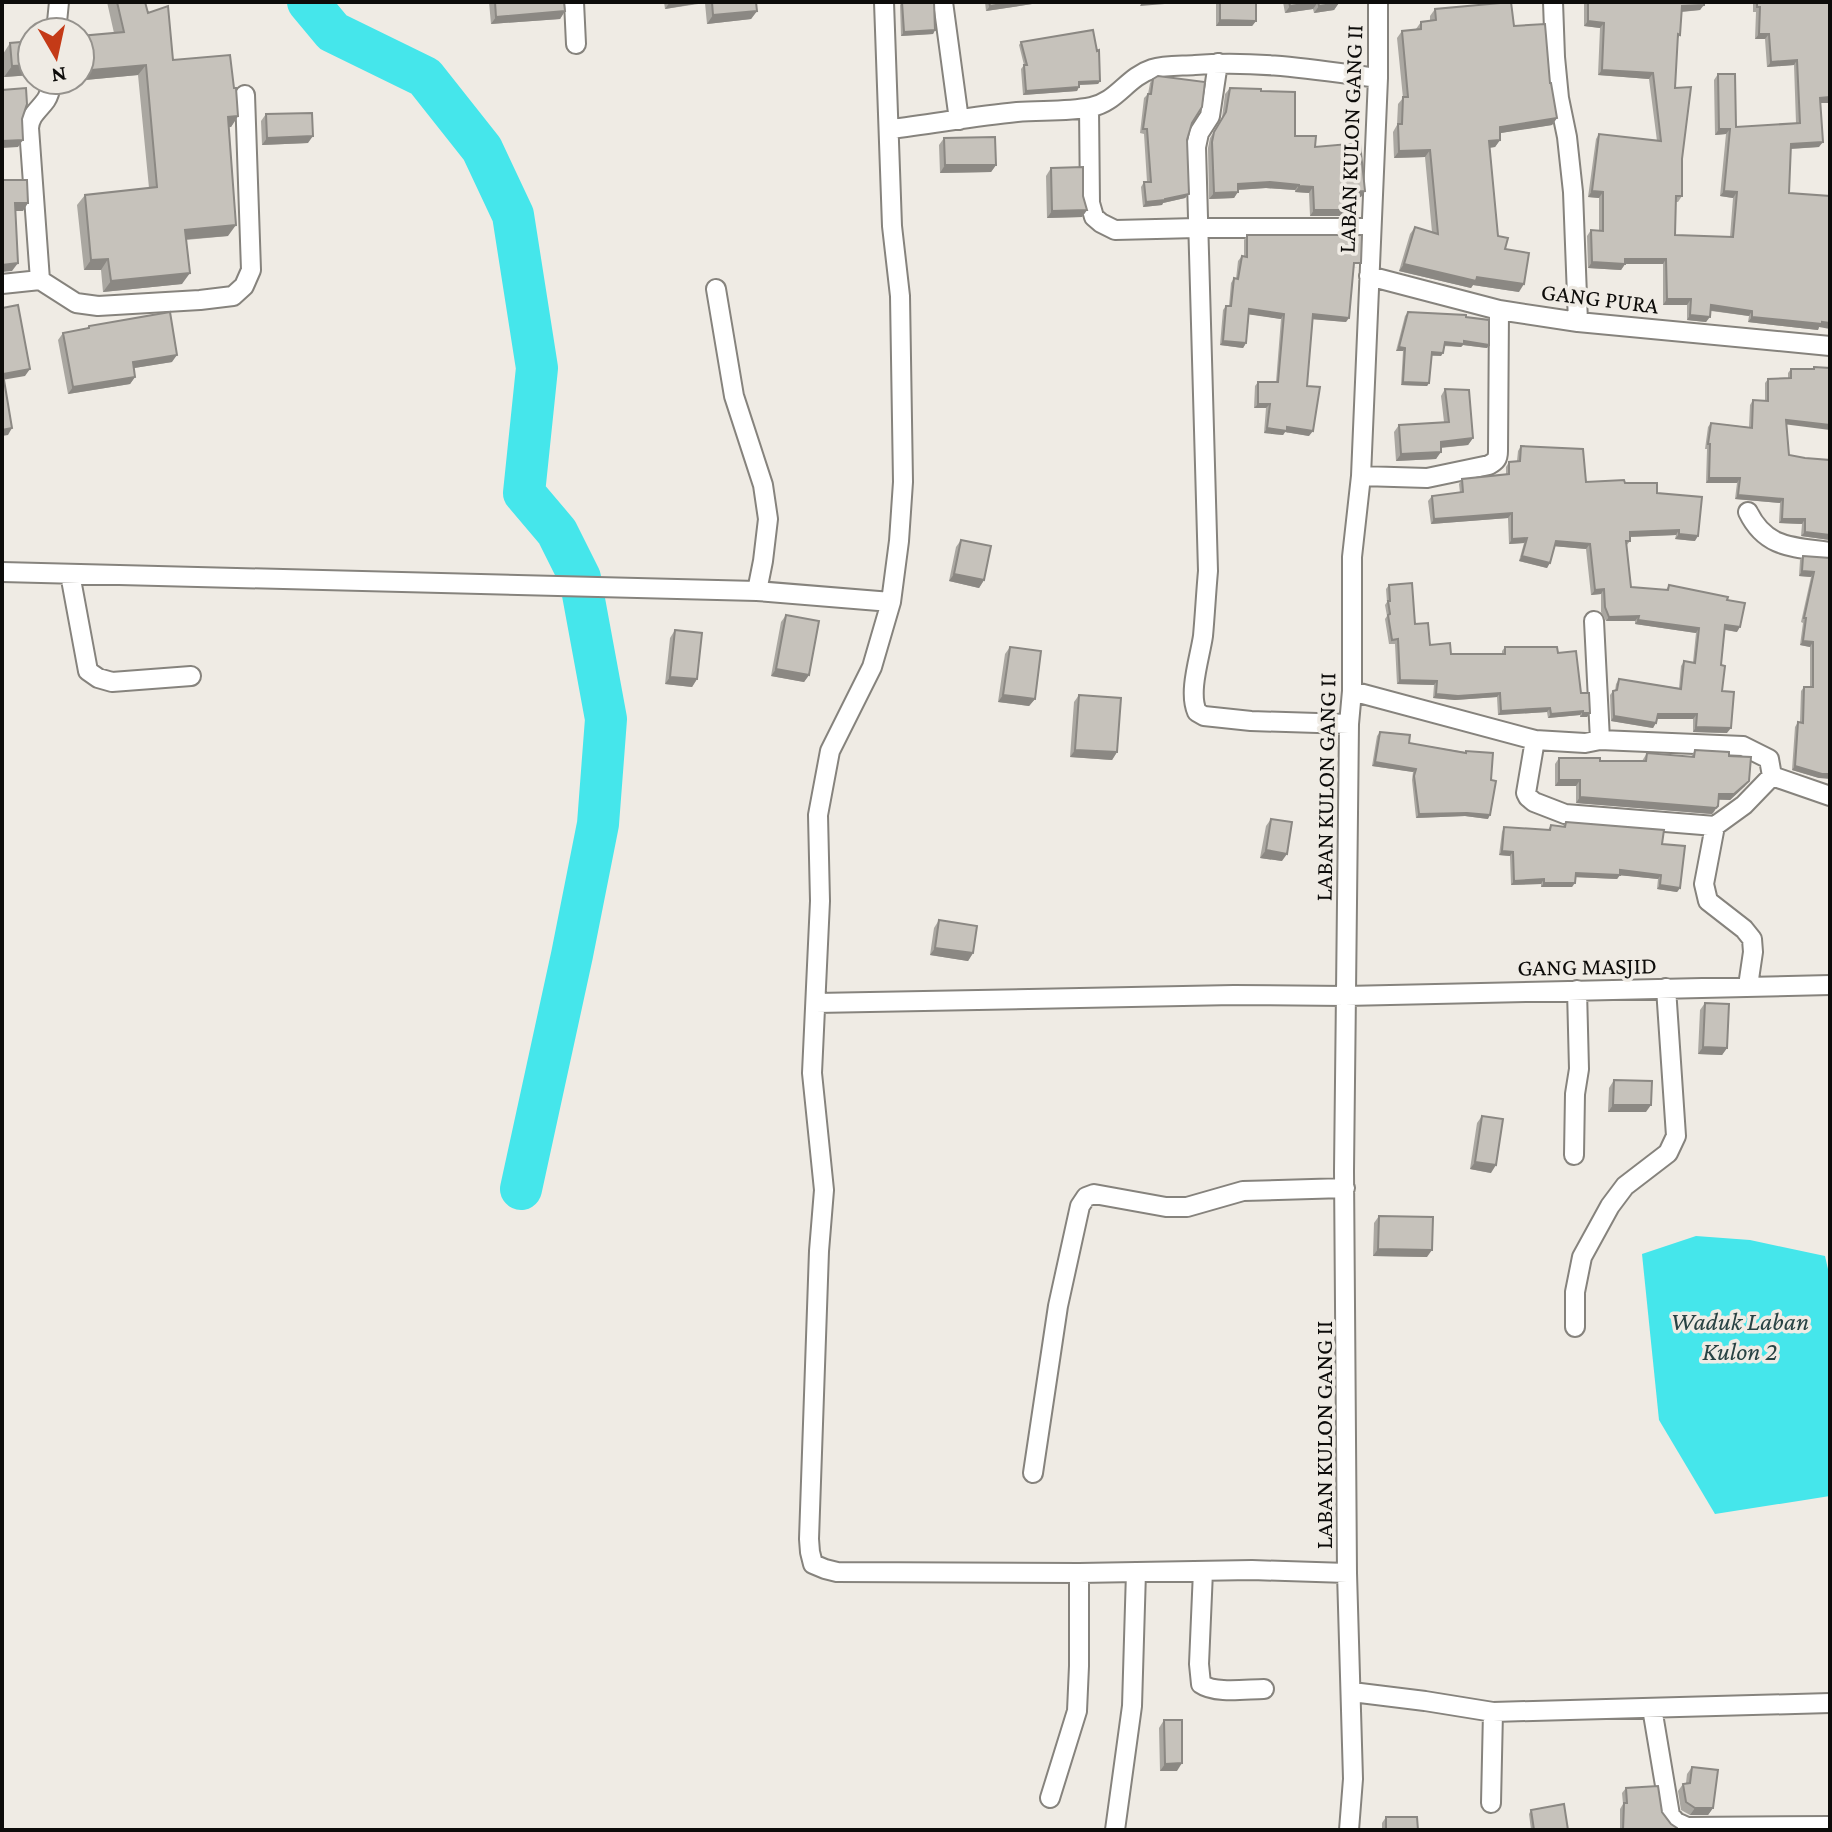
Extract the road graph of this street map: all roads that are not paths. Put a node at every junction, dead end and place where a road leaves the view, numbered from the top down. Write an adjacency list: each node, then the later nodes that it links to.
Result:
1 (574, 2): 6 (street)
2 (884, 2): 13 (street)
3 (943, 2): 12 (street)
4 (1378, 2): 8 (street, LABAN KULON GANG II)
5 (1553, 2): 21 (street)
6 (576, 44)
7 (1218, 63): 8 (street); 11 (street); 14 (street)
8 (1378, 78): 15 (street, LABAN KULON GANG II)
9 (245, 95): 17 (street)
10 (47, 96): 17 (street)
11 (1089, 108): 12 (street); 14 (street)
12 (959, 120): 13 (street)
13 (890, 129): 29 (street)
14 (1197, 228): 15 (street); 33 (street)
15 (1371, 228): 16 (street, LABAN KULON GANG II)
16 (1369, 276): 20 (street, GANG PURA); 23 (street, LABAN KULON GANG II)
17 (40, 280): 18 (street)
18 (2, 284)
19 (716, 289): 28 (street)
20 (1499, 310): 21 (street, GANG PURA); 23 (street)
21 (1578, 322): 22 (street, GANG PURA)
22 (1830, 346)
23 (1361, 476): 32 (street, LABAN KULON GANG II)
24 (1748, 512): 25 (street)
25 (1830, 552)
26 (2, 572): 27 (street)
27 (70, 574): 28 (street); 31 (street)
28 (757, 591): 29 (street)
29 (891, 602): 44 (street)
30 (1594, 621): 35 (street)
31 (191, 676)
32 (1352, 691): 33 (street, LABAN KULON GANG II); 34 (street)
33 (1349, 724): 43 (street, LABAN KULON GANG II)
34 (1535, 740): 35 (street); 38 (street)
35 (1600, 740): 36 (street)
36 (1772, 776): 37 (street); 38 (street)
37 (1830, 796)
38 (1715, 826): 40 (street)
39 (1830, 985): 40 (street, GANG MASJID)
40 (1748, 986): 41 (street, GANG MASJID)
41 (1666, 988): 42 (street, GANG MASJID); 47 (street)
42 (1577, 990): 43 (street, GANG MASJID); 45 (street)
43 (1345, 996): 44 (street, GANG MASJID); 46 (street, LABAN KULON GANG II)
44 (816, 1003): 51 (street)
45 (1574, 1155)
46 (1345, 1188): 48 (street); 52 (street, LABAN KULON GANG II)
47 (1575, 1327)
48 (1033, 1473)
49 (1203, 1571): 50 (street); 52 (street); 53 (street)
50 (1136, 1572): 51 (street); 61 (street)
51 (1079, 1573): 58 (street)
52 (1347, 1573): 54 (street, LABAN KULON GANG II)
53 (1264, 1689)
54 (1352, 1692): 57 (street); 62 (street, LABAN KULON GANG II)
55 (1830, 1703): 56 (street)
56 (1652, 1708): 57 (street); 60 (street)
57 (1493, 1712): 59 (street)
58 (1050, 1798)
59 (1491, 1803)
60 (1830, 1826)
61 (1115, 1830)
62 (1349, 1830)

